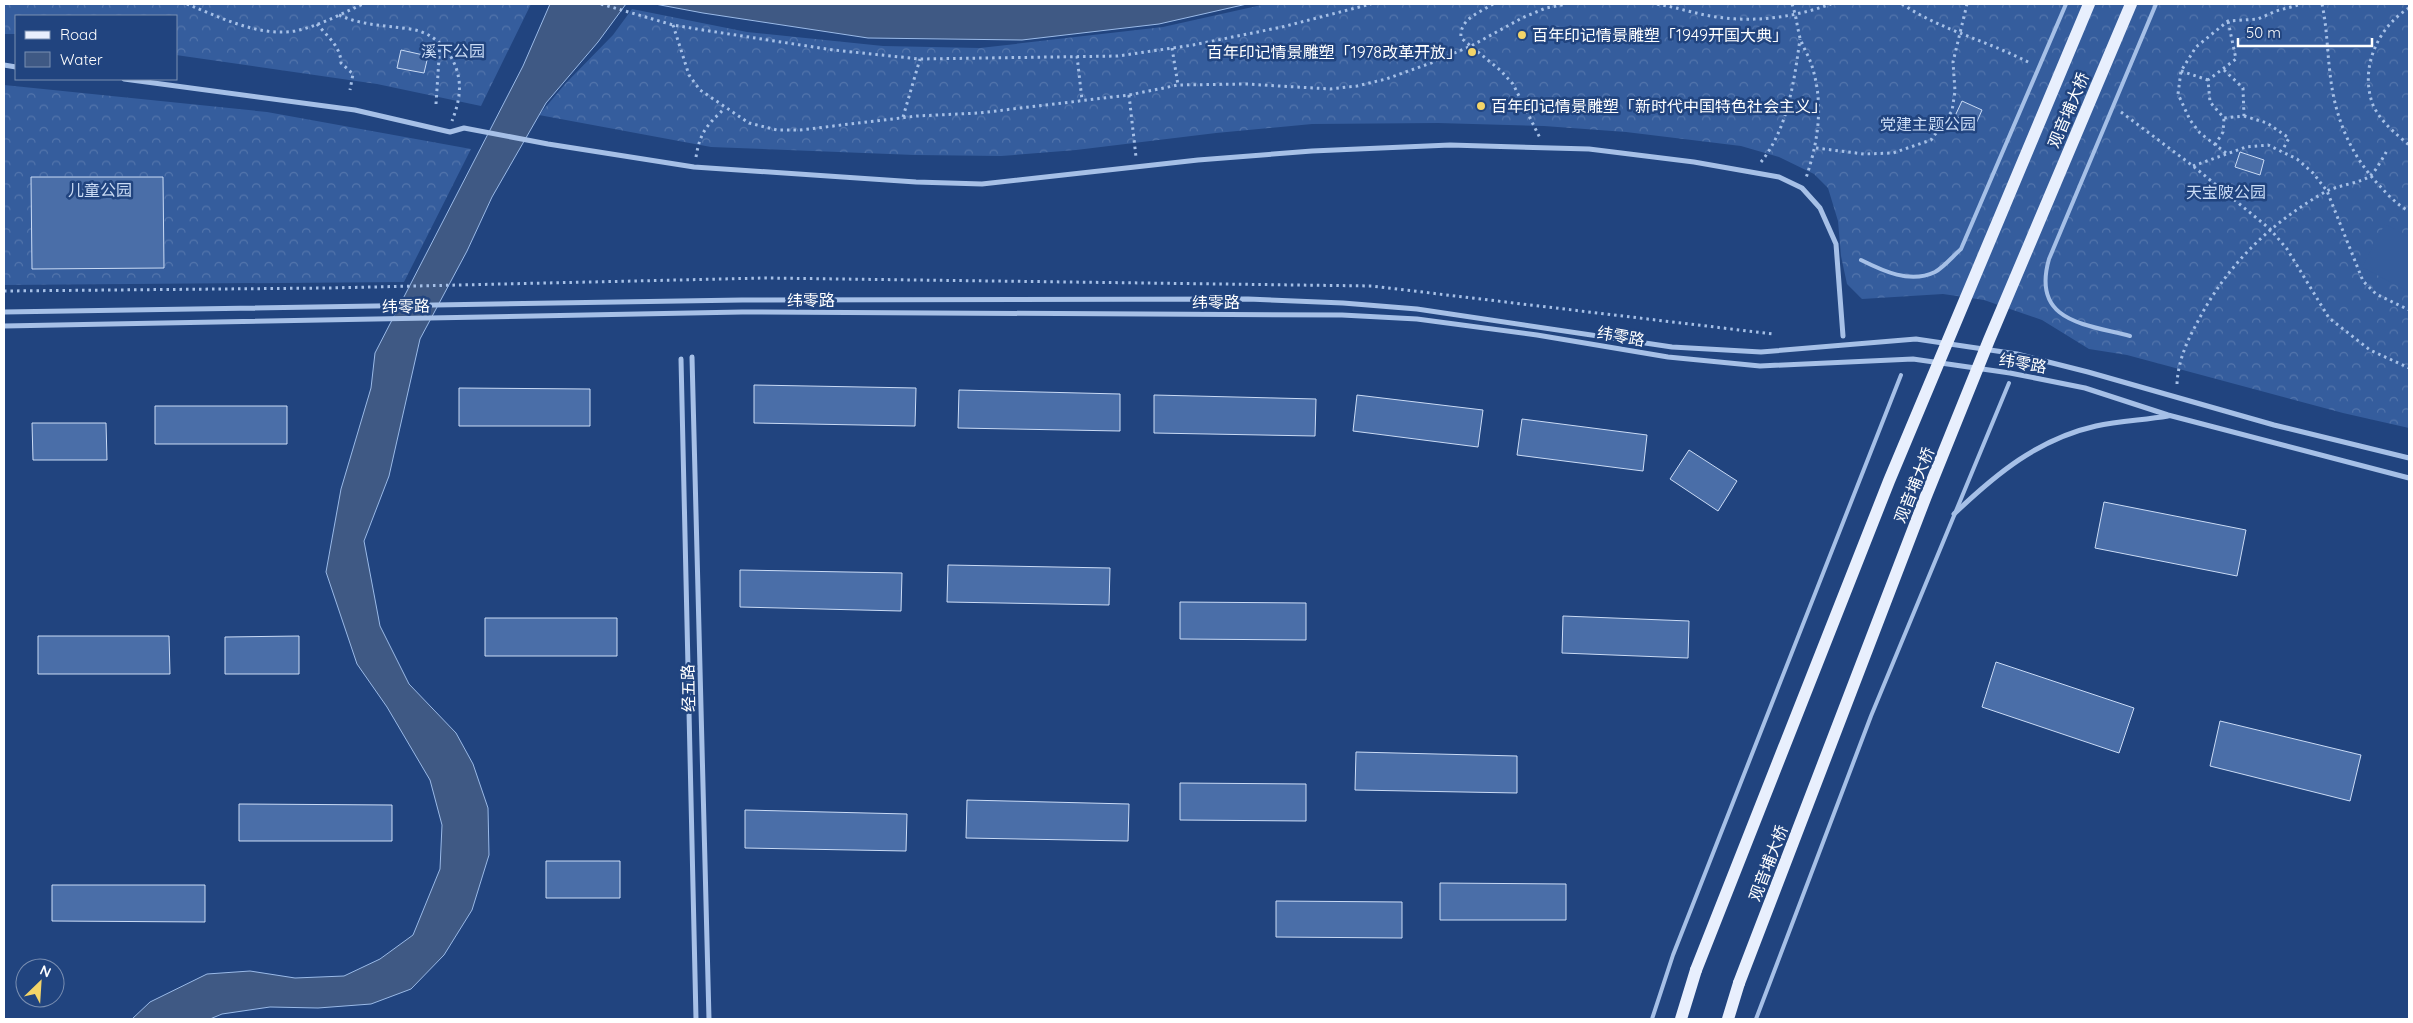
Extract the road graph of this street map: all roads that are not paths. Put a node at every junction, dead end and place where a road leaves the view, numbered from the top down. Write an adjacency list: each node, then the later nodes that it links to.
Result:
1 (2066, 4): 6 (lane, bridge)
2 (2089, 4): 22 (main road, 观音埔大桥, bridge)
3 (2131, 4): 23 (main road, 观音埔大桥, bridge)
4 (2156, 4): 10 (lane, bridge)
5 (131, 80): 9 (street)
6 (1861, 260)
7 (4, 312): 16 (street, 纬零路)
8 (4, 326): 15 (street, 纬零路)
9 (1843, 336)
10 (2130, 336)
11 (692, 357): 20 (street, 经五路)
12 (681, 359): 19 (street)
13 (1901, 375): 21 (lane)
14 (2009, 383): 18 (lane)
15 (2168, 416): 17 (street, 纬零路); 18 (street)
16 (2409, 458)
17 (2409, 478)
18 (1954, 514): 24 (lane)
19 (696, 1019)
20 (709, 1019)
21 (1652, 1019)
22 (1681, 1019)
23 (1728, 1019)
24 (1756, 1019)

